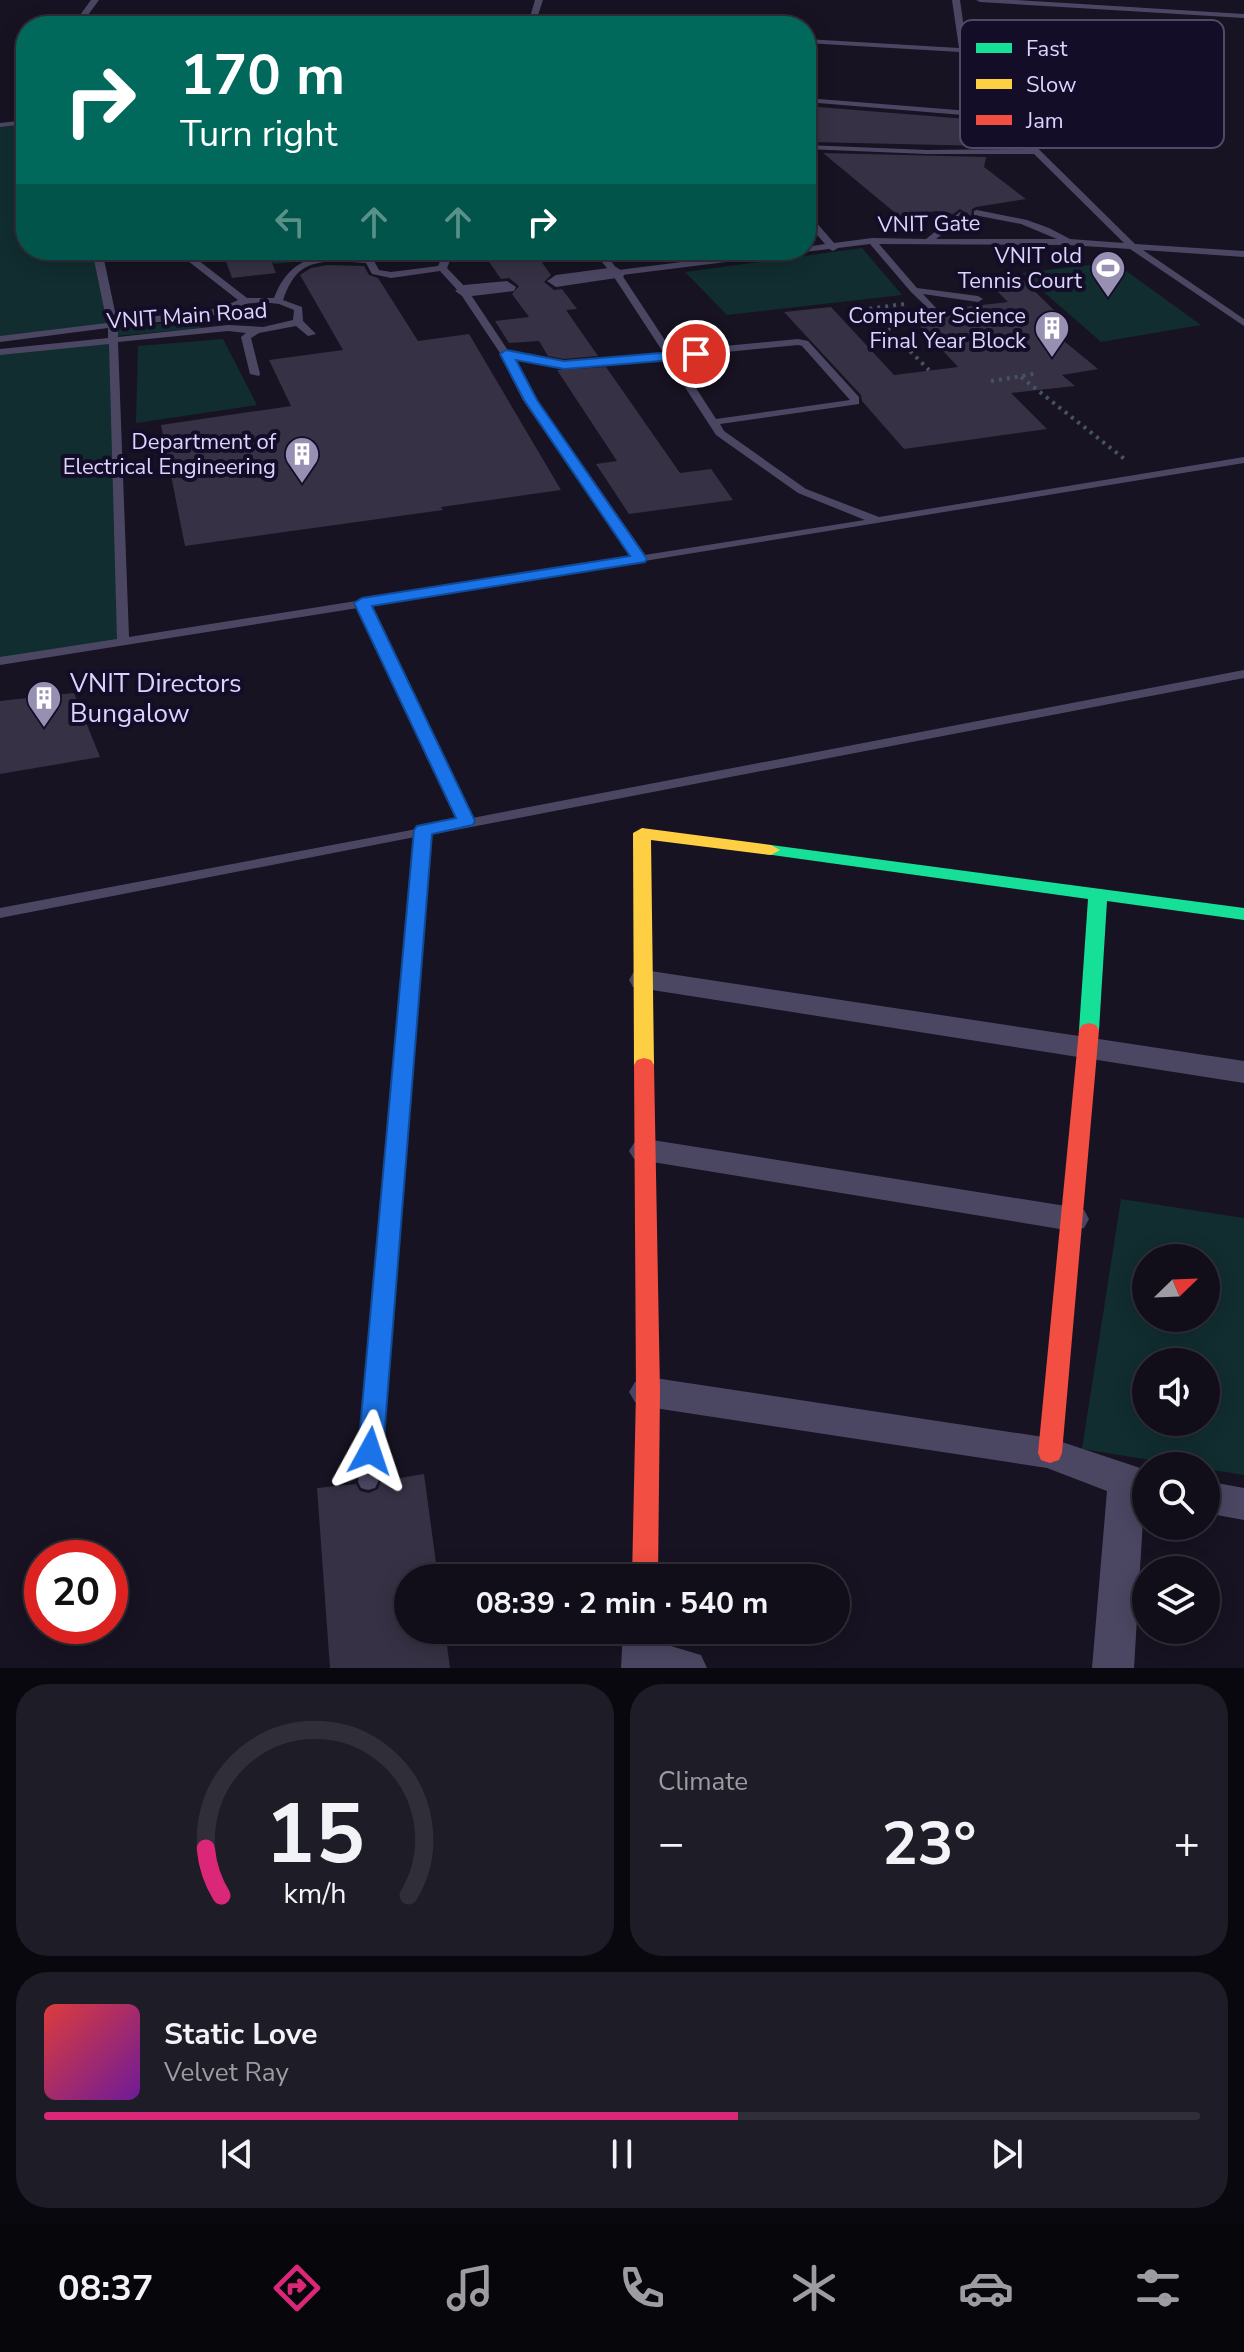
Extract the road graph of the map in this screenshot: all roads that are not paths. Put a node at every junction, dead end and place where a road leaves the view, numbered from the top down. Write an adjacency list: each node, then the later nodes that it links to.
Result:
1 (956, 0): 4 (lane)
2 (980, 0): 3 (lane)
3 (1244, 16)
4 (960, 29)
5 (816, 42): 6 (lane)
6 (960, 50)
7 (816, 101): 8 (lane)
8 (960, 113)
9 (816, 147): 11 (lane)
10 (1034, 148): 11 (lane)
11 (1037, 151): 18 (lane)
12 (977, 213): 17 (lane)
13 (960, 215): 15 (lane)
14 (816, 228): 19 (lane)
15 (930, 239): 16 (lane, VNIT Gate); 17 (lane, VNIT Gate)
16 (872, 241): 19 (lane, VNIT Gate); 33 (lane)
17 (1068, 242): 18 (lane, VNIT Gate)
18 (1133, 247): 21 (lane, VNIT Gate); 40 (lane)
19 (833, 248): 20 (lane, VNIT Gate)
20 (816, 250)
21 (1244, 254)
22 (99, 260): 41 (lane)
23 (192, 260): 37 (lane)
24 (317, 260): 36 (lane)
25 (371, 260): 29 (lane)
26 (442, 260): 29 (lane)
27 (605, 260): 30 (lane)
28 (729, 260): 30 (lane, VNIT Gate)
29 (442, 268): 34 (lane)
30 (616, 273): 31 (street); 48 (lane)
31 (556, 281)
32 (507, 287): 34 (street)
33 (914, 290): 35 (lane); 38 (lane)
34 (464, 291): 47 (lane)
35 (978, 299)
36 (278, 300): 37 (lane, VNIT Main Road); 39 (lane, VNIT Main Road)
37 (246, 301): 41 (lane, VNIT Main Road)
38 (928, 304)
39 (298, 322): 42 (lane, VNIT Main Road); 43 (lane)
40 (1244, 323)
41 (113, 326): 44 (lane, VNIT Main Road); 45 (lane)
42 (255, 332): 45 (lane, VNIT Main Road); 49 (lane)
43 (311, 334)
44 (0, 339)
45 (113, 339): 46 (lane, VNIT Main Road); 55 (lane)
46 (0, 352)
47 (506, 354): 48 (lane); 53 (street)
48 (670, 357): 50 (lane); 50 (lane)
49 (255, 374)
50 (714, 422): 52 (lane)
51 (1244, 460): 52 (lane)
52 (878, 521): 53 (lane)
53 (640, 559): 54 (lane)
54 (362, 603): 55 (lane); 58 (lane)
55 (123, 641): 56 (lane)
56 (0, 661)
57 (1244, 674): 58 (lane)
58 (466, 821): 59 (lane)
59 (423, 830): 61 (lane); 70 (lane)
60 (1098, 894): 62 (street); 63 (street); 64 (street)
61 (0, 913)
62 (1244, 914)
63 (644, 980): 64 (street); 66 (street)
64 (1088, 1048): 65 (street); 67 (street)
65 (1244, 1072)
66 (646, 1151): 67 (street); 68 (street)
67 (1072, 1219): 69 (street)
68 (648, 1392): 69 (street); 75 (street)
69 (1050, 1453): 71 (street)
70 (368, 1482)
71 (1132, 1483)
72 (1220, 1500): 73 (street)
73 (1244, 1504)
74 (1132, 1516): 78 (street)
75 (645, 1564)
76 (643, 1652): 77 (street)
77 (686, 1668)
78 (1113, 1668)

